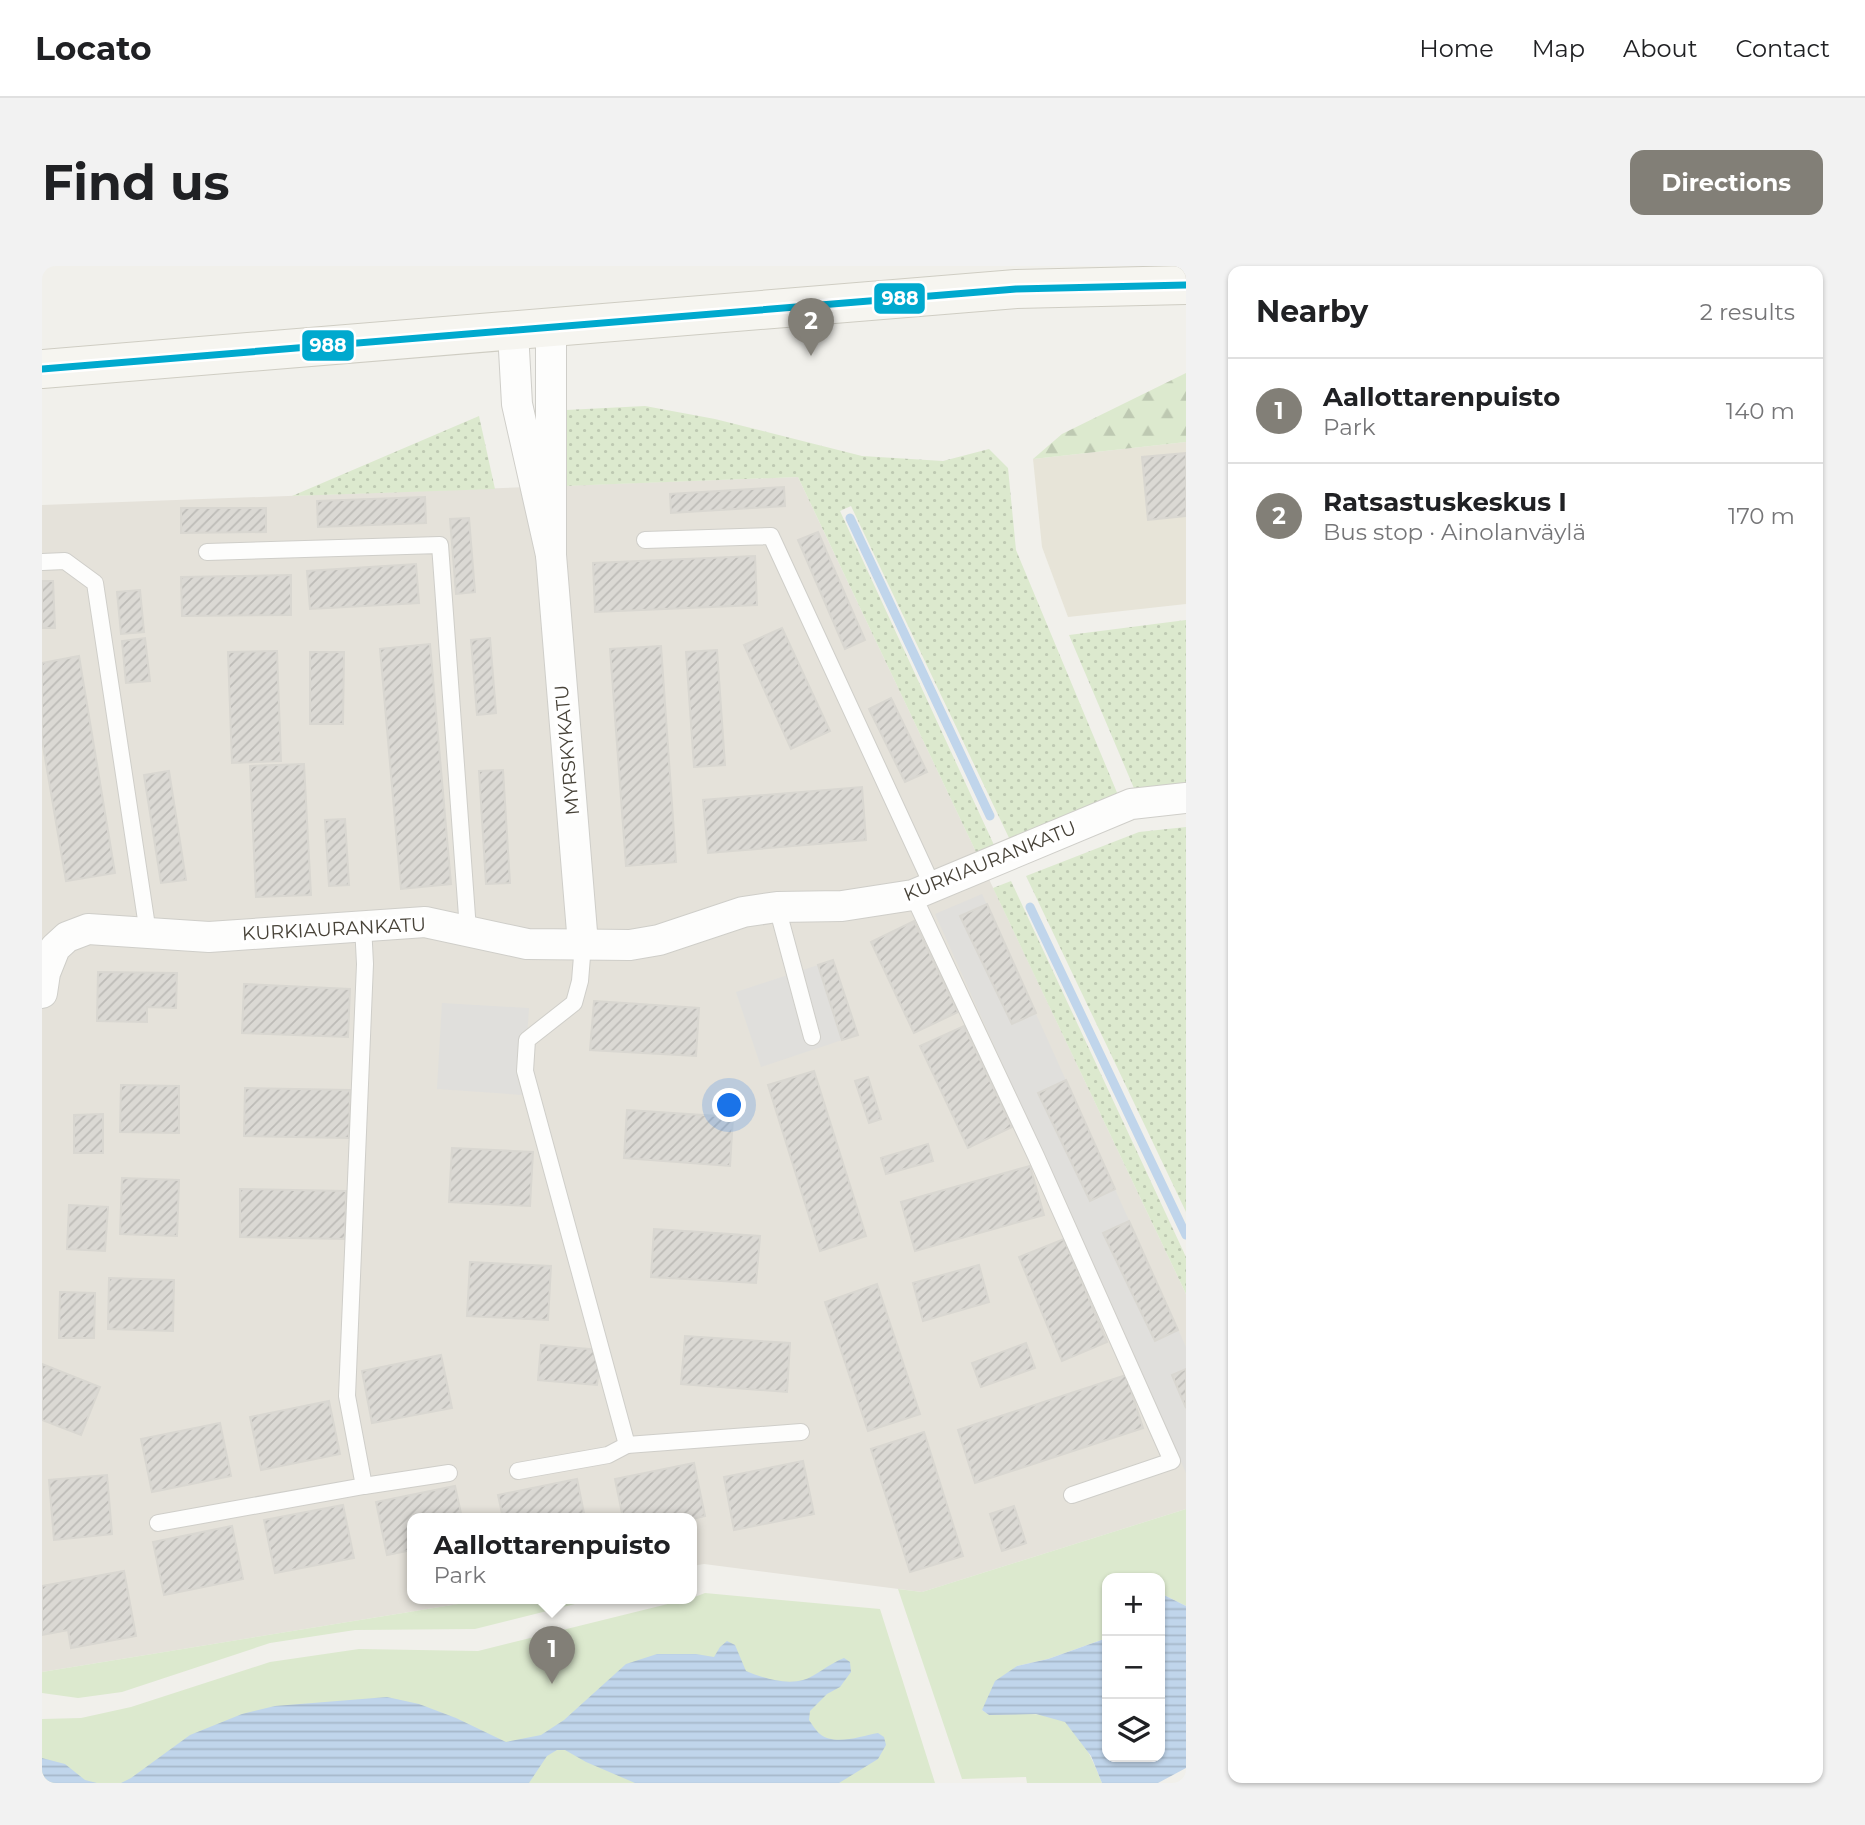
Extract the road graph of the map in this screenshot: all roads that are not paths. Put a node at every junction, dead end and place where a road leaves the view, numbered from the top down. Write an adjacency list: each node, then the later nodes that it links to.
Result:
1 (1186, 285): 2 (main road)
2 (551, 328): 3 (main road); 7 (street, MYRSKYKATU)
3 (513, 332): 4 (main road); 7 (street, MYRSKYKATU)
4 (42, 369)
5 (645, 540): 10 (lane)
6 (207, 552): 13 (lane)
7 (551, 555): 15 (street, MYRSKYKATU)
8 (42, 562): 14 (lane)
9 (1186, 798): 10 (street, KURKIAURANKATU)
10 (923, 891): 11 (street, KURKIAURANKATU); 23 (lane)
11 (777, 907): 15 (street, KURKIAURANKATU); 17 (lane)
12 (363, 925): 13 (street, KURKIAURANKATU); 14 (street, KURKIAURANKATU); 22 (lane)
13 (468, 930): 15 (street, KURKIAURANKATU)
14 (148, 933): 16 (street, KURKIAURANKATU)
15 (583, 944): 19 (lane)
16 (42, 993)
17 (812, 1037)
18 (801, 1432): 19 (lane)
19 (628, 1445): 20 (lane)
20 (518, 1471)
21 (449, 1474): 22 (lane)
22 (364, 1486): 24 (lane)
23 (1072, 1495)
24 (158, 1523)

